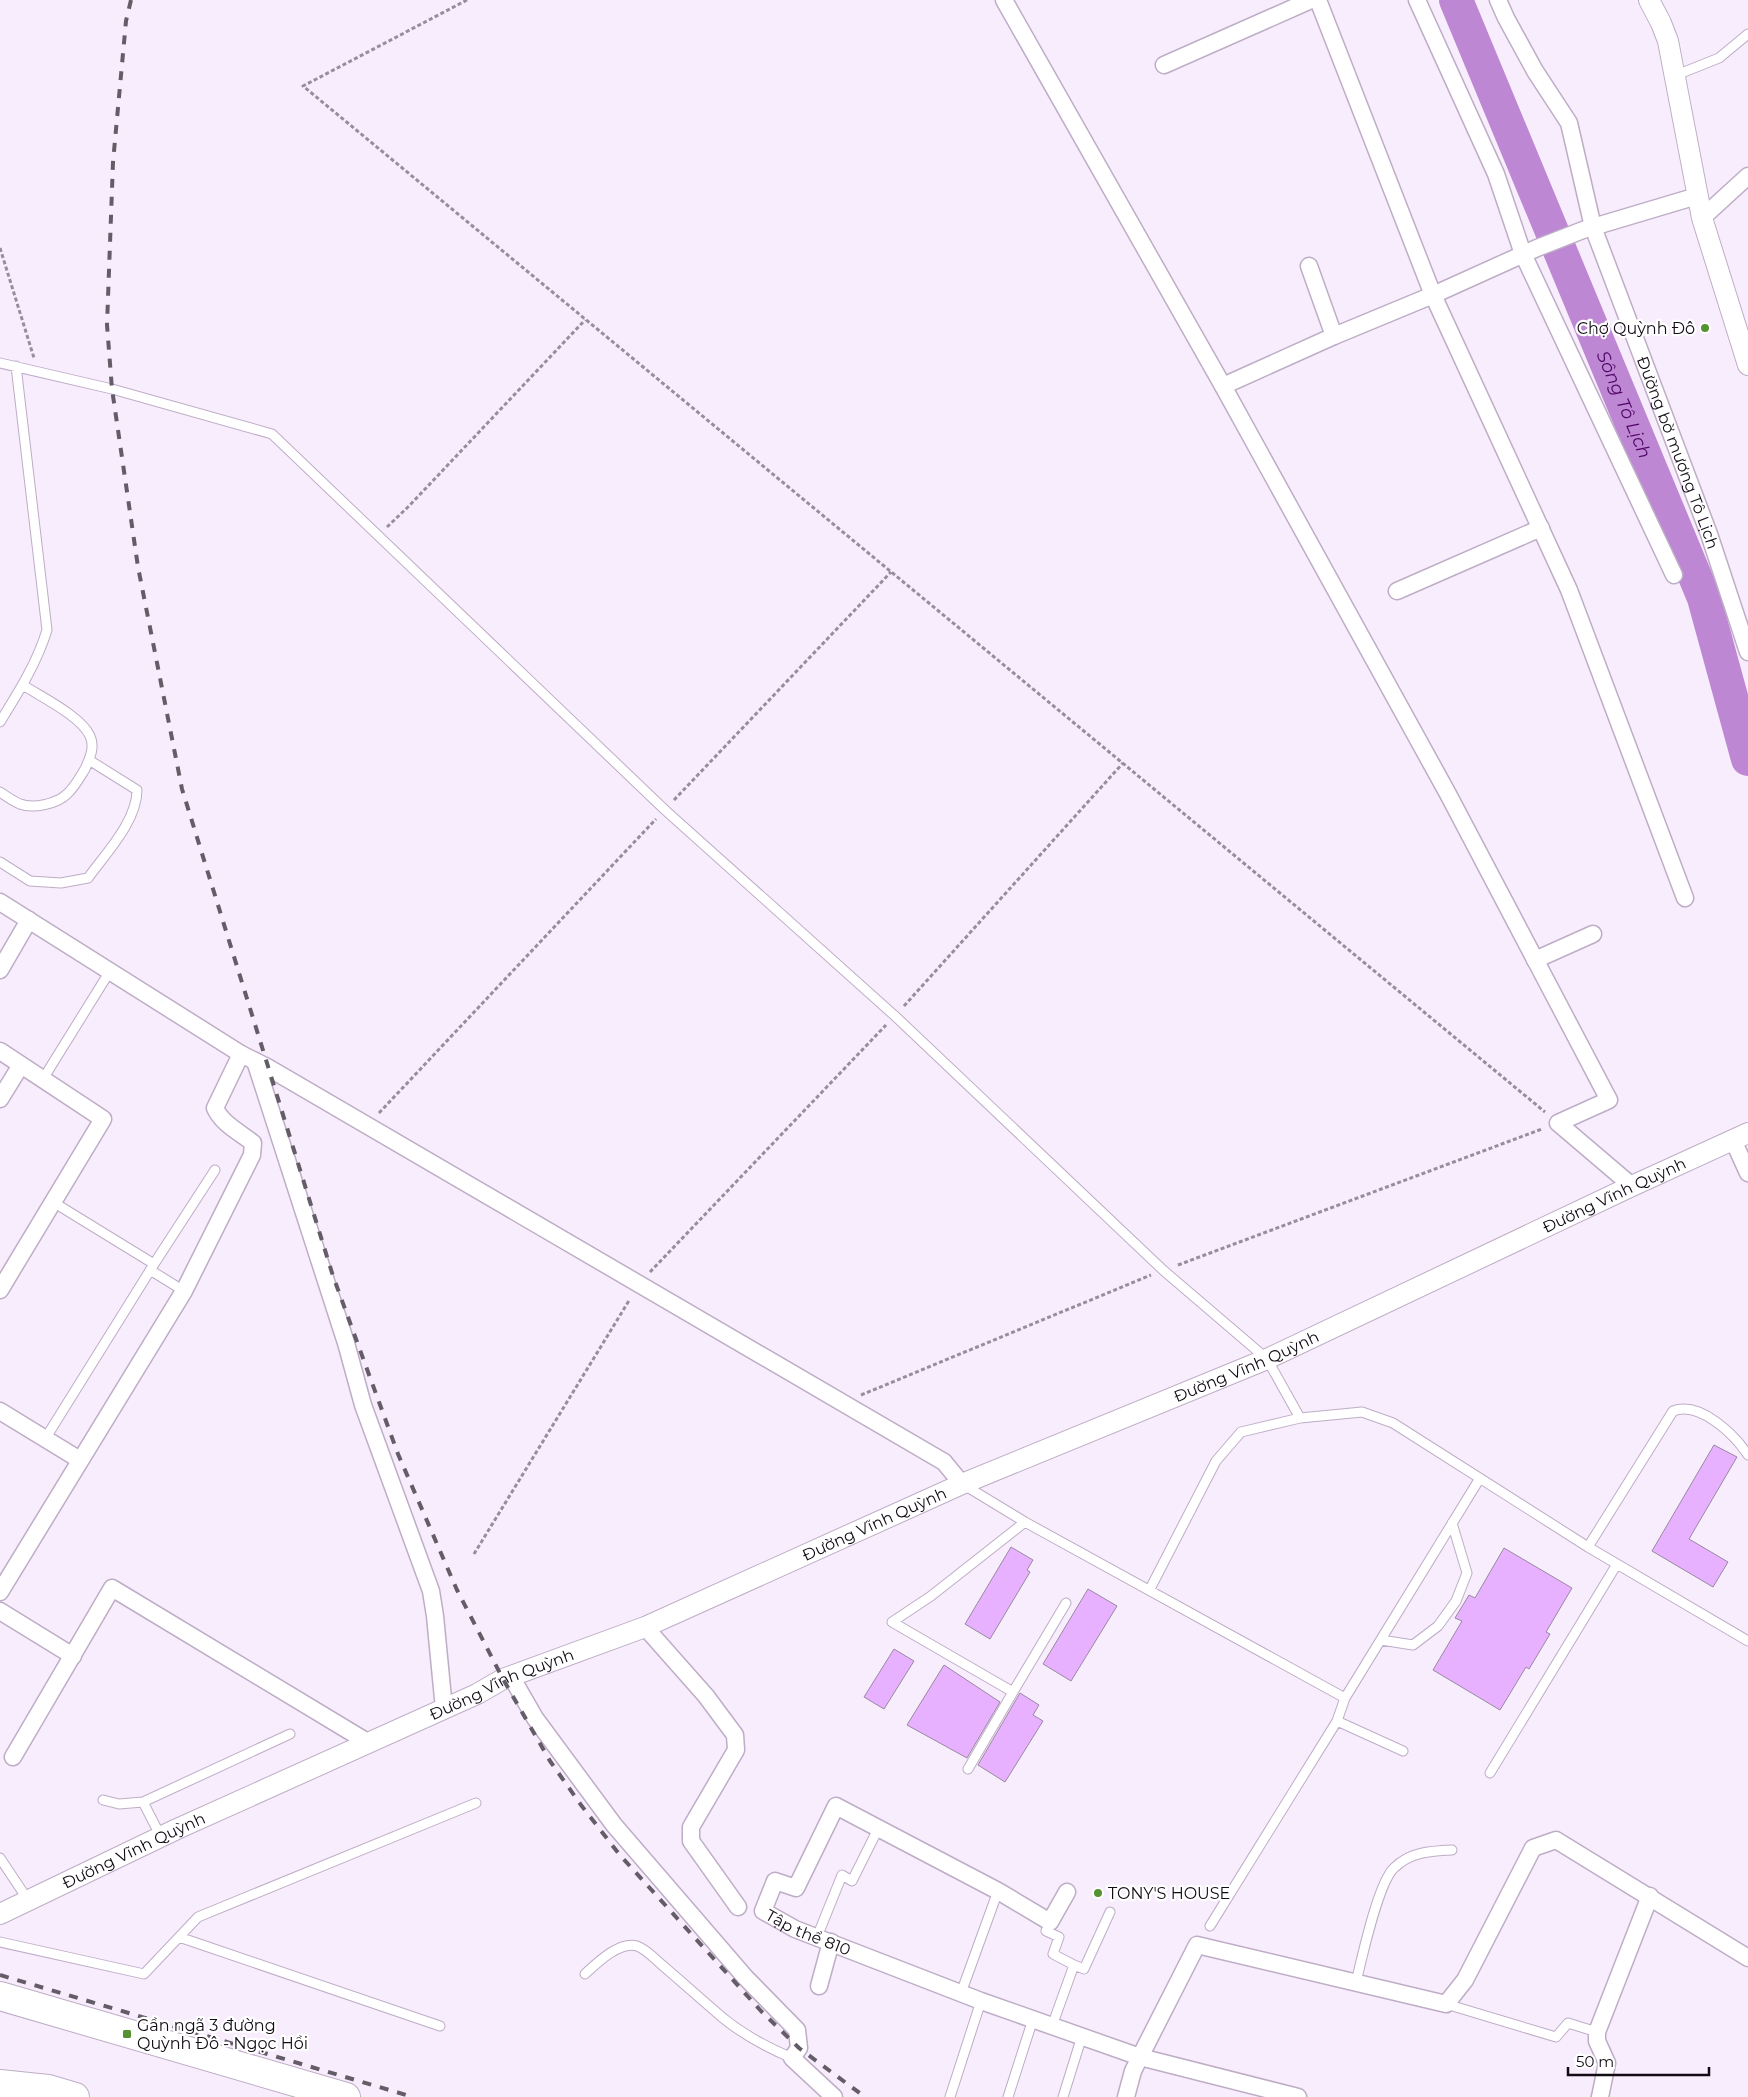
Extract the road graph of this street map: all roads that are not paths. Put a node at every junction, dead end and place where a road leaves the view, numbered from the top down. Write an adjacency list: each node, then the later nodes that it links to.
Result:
1 (1004, 0): 21 (street)
2 (1311, 0): 8 (street)
3 (1318, 0): 16 (street)
4 (1417, 0): 14 (street)
5 (1498, 0): 13 (street, Đường bờ mương Tô Lịch)
6 (1649, 0): 9 (street)
7 (1748, 34): 9 (lane)
8 (1164, 65)
9 (1674, 76): 11 (street)
10 (1748, 176): 12 (street)
11 (1697, 196): 12 (street); 13 (street)
12 (1702, 218): 19 (street)
13 (1588, 229): 14 (street); 25 (street, Đường bờ mương Tô Lịch)
14 (1530, 251): 16 (street); 23 (street)
15 (1309, 266): 17 (street)
16 (1433, 295): 17 (street); 22 (street)
17 (1334, 336): 21 (street)
18 (0, 362): 20 (lane)
19 (1748, 365)
20 (16, 366): 26 (lane); 51 (lane)
21 (1223, 386): 35 (street)
22 (1541, 528): 24 (street); 31 (street)
23 (1674, 575)
24 (1397, 592)
25 (1748, 652)
26 (23, 685): 27 (lane); 28 (lane)
27 (0, 722)
28 (89, 760): 29 (lane); 30 (lane)
29 (0, 792)
30 (0, 862)
31 (1684, 898)
32 (0, 902): 33 (street)
33 (29, 920): 36 (street); 37 (street)
34 (1593, 934): 35 (street)
35 (1535, 960): 46 (street)
36 (0, 970)
37 (110, 971): 39 (street); 41 (lane)
38 (0, 1051): 40 (street)
39 (248, 1058): 50 (street); 58 (street); 74 (street)
40 (21, 1065): 41 (street); 42 (street)
41 (43, 1079): 47 (street)
42 (0, 1099)
43 (1740, 1137): 45 (street); 46 (street, Đường Vĩnh Quỳnh)
44 (215, 1170): 48 (lane)
45 (1748, 1173)
46 (1632, 1186): 51 (street, Đường Vĩnh Quỳnh)
47 (53, 1202): 48 (lane); 49 (street)
48 (152, 1267): 50 (lane); 54 (lane)
49 (0, 1290)
50 (184, 1291): 56 (street)
51 (1267, 1359): 53 (lane); 58 (street, Đường Vĩnh Quỳnh)
52 (0, 1411): 54 (street)
53 (1300, 1418): 57 (lane); 63 (lane)
54 (45, 1439): 56 (street)
55 (1748, 1455): 61 (lane)
56 (80, 1460): 64 (street)
57 (1480, 1478): 60 (lane); 61 (lane)
58 (962, 1484): 59 (lane); 67 (street, Đường Vĩnh Quỳnh)
59 (1026, 1522): 63 (lane); 72 (lane)
60 (1452, 1523): 68 (lane); 68 (lane)
61 (1588, 1546): 62 (lane)
62 (1616, 1564): 69 (lane); 81 (lane)
63 (1150, 1590): 73 (lane)
64 (0, 1592)
65 (1066, 1603): 72 (lane)
66 (0, 1611): 70 (street)
67 (645, 1626): 71 (street, Đường Vĩnh Quỳnh); 93 (street)
68 (1381, 1640): 73 (lane)
69 (1748, 1641)
70 (73, 1656): 77 (street); 79 (street)
71 (512, 1678): 74 (street, Đường Vĩnh Quỳnh); 116 (street)
72 (1013, 1692): 80 (lane)
73 (1345, 1698): 75 (lane)
74 (444, 1709): 77 (street, Đường Vĩnh Quỳnh)
75 (1337, 1721): 78 (lane); 97 (lane)
76 (290, 1734): 83 (lane)
77 (369, 1743): 86 (street, Đường Vĩnh Quỳnh)
78 (1402, 1751)
79 (13, 1757)
80 (968, 1769)
81 (1490, 1773)
82 (103, 1800): 83 (lane)
83 (144, 1802): 86 (lane)
84 (476, 1804): 98 (lane)
85 (879, 1827): 89 (street, Tập thể 810); 99 (lane); 99 (street, Tập thể 810)
86 (161, 1837): 92 (street, Đường Vĩnh Quỳnh)
87 (1452, 1850): 104 (lane)
88 (0, 1858): 92 (lane)
89 (998, 1890): 96 (street, Tập thể 810); 106 (lane)
90 (1067, 1892): 96 (street)
91 (1650, 1896): 101 (street); 109 (street); 113 (street)
92 (28, 1900): 95 (street, Đường Vĩnh Quỳnh)
93 (738, 1907)
94 (1110, 1912): 102 (lane)
95 (0, 1914)
96 (1050, 1922): 102 (lane)
97 (1210, 1926)
98 (179, 1937): 100 (lane); 111 (lane)
99 (824, 1940): 105 (street); 106 (street, Tập thể 810)
100 (0, 1942)
101 (1748, 1958)
102 (1074, 1965): 112 (lane)
103 (585, 1974): 116 (lane)
104 (1356, 1982): 109 (street); 115 (street)
105 (819, 1986)
106 (961, 1993): 108 (street, Tập thể 810)
107 (0, 1996): 119 (highway)
108 (981, 2001): 110 (street, Tập thể 810); 121 (lane)
109 (1446, 2004): 113 (lane)
110 (1033, 2019): 112 (street, Tập thể 810); 122 (lane)
111 (440, 2026)
112 (1052, 2026): 114 (street, Tập thể 810)
113 (1598, 2032): 126 (street)
114 (1082, 2036): 115 (street, Tập thể 810); 123 (lane)
115 (1140, 2057): 124 (street); 125 (street, Tập thể 810)
116 (792, 2058): 120 (street)
117 (0, 2084): 118 (highway)
118 (75, 2097)
119 (346, 2097)
120 (834, 2097)
121 (950, 2097)
122 (1008, 2097)
123 (1063, 2097)
124 (1126, 2097)
125 (1298, 2097)
126 (1600, 2097)

